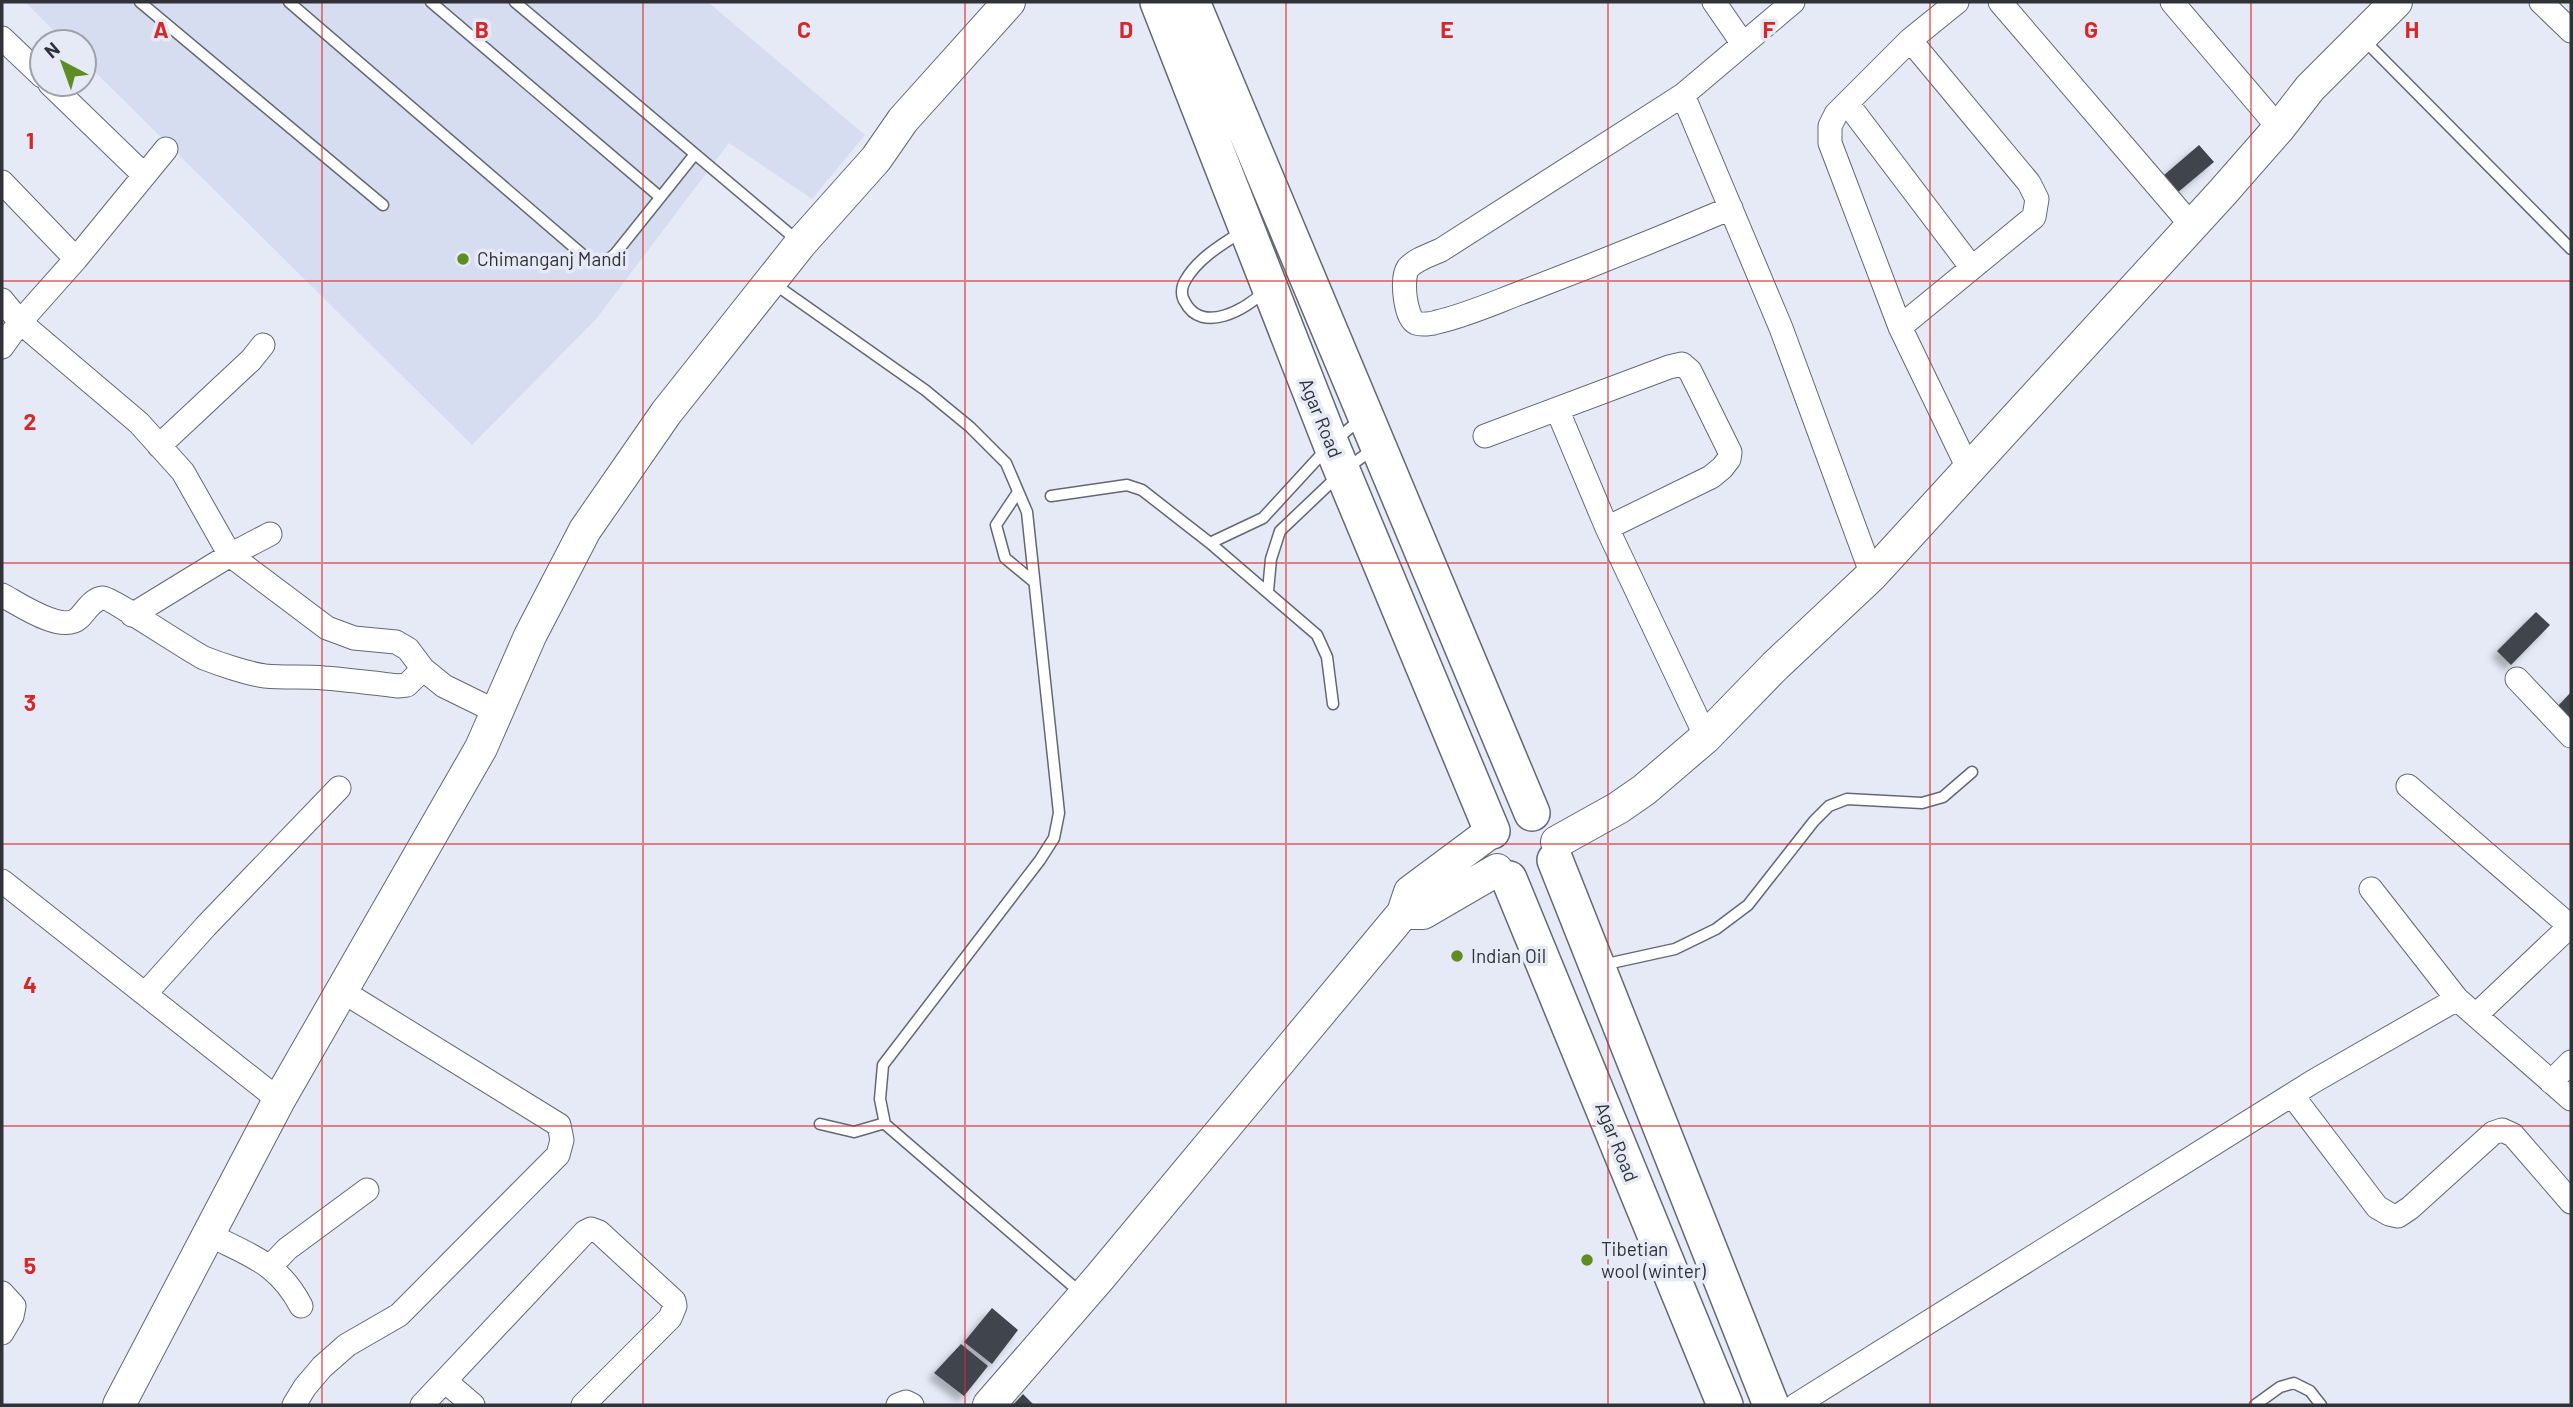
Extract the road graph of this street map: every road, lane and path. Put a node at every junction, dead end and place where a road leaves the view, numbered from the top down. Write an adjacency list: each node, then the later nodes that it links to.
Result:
1 (140, 2): 33 (lane)
2 (289, 2): 32 (lane)
3 (431, 2): 32 (lane)
4 (515, 2): 28 (lane)
5 (1009, 2): 29 (street)
6 (1031, 2): 29 (street)
7 (1158, 2): 25 (main road, Agar Road)
8 (1192, 2): 25 (main road)
9 (1714, 2): 20 (street)
10 (1793, 2): 20 (street)
11 (1958, 2): 19 (street)
12 (2000, 2): 35 (street)
13 (2172, 2): 26 (street)
14 (2396, 2): 17 (street)
15 (2540, 2): 16 (street)
16 (2571, 32)
17 (2361, 37): 26 (street); 38 (lane)
18 (2, 38): 21 (street)
19 (1910, 40): 24 (street); 40 (street)
20 (1743, 44): 22 (street)
21 (28, 63)
22 (1683, 95): 34 (street); 34 (street)
23 (64, 98): 30 (street)
24 (1847, 103): 40 (street); 45 (street)
25 (1220, 113): 36 (main road, Agar Road); 49 (main road)
26 (2279, 128): 35 (street)
27 (166, 149): 30 (street)
28 (695, 154): 32 (lane); 37 (lane)
29 (876, 159): 37 (street)
30 (144, 175): 39 (street)
31 (2, 182): 39 (street)
32 (660, 197)
33 (383, 205)
34 (1731, 208): 62 (street)
35 (2192, 226): 53 (street)
36 (1247, 229): 42 (main road, Agar Road); 42 (lane)
37 (801, 243): 41 (street)
38 (2571, 249)
39 (76, 258): 44 (street)
40 (1972, 268): 45 (street)
41 (770, 281): 54 (lane); 70 (street)
42 (1269, 287): 52 (main road, Agar Road)
43 (2, 300): 44 (street)
44 (20, 322): 47 (street); 51 (street)
45 (1900, 327): 53 (street)
46 (263, 345): 51 (street)
47 (2, 347)
48 (1557, 408): 50 (street); 57 (street); 57 (street)
49 (1370, 431): 52 (lane); 52 (lane); 76 (main road)
50 (1485, 436)
51 (159, 446): 61 (street)
52 (1336, 458): 56 (lane); 58 (lane); 77 (main road, Agar Road)
53 (1968, 468): 62 (street)
54 (1018, 492): 63 (lane); 63 (lane)
55 (1051, 496): 60 (lane)
56 (1263, 517): 58 (lane); 60 (lane)
57 (1607, 528): 72 (street)
58 (1280, 531): 64 (lane)
59 (270, 534): 61 (street)
60 (1210, 543): 64 (lane)
61 (230, 555): 66 (street); 67 (street)
62 (1872, 575): 72 (street)
63 (1034, 582): 94 (lane)
64 (1268, 591): 69 (lane)
65 (2, 595): 66 (street)
66 (132, 615): 67 (street)
67 (423, 669): 70 (street)
68 (2517, 679): 71 (street)
69 (1333, 705)
70 (496, 712): 85 (street)
71 (2571, 736)
72 (1706, 737): 78 (street)
73 (1972, 772): 84 (lane)
74 (2408, 786): 83 (street)
75 (339, 788): 86 (street)
76 (1532, 813): 77 (main road); 78 (main road)
77 (1492, 831): 79 (main road, Agar Road); 82 (street)
78 (1556, 851): 79 (main road); 84 (main road)
79 (1503, 874): 82 (street); 113 (main road, Agar Road)
80 (2, 881): 86 (street)
81 (2371, 889): 87 (street)
82 (1404, 913): 101 (street)
83 (2571, 926): 88 (street)
84 (1596, 966): 114 (main road)
85 (342, 991): 93 (street); 106 (street)
86 (145, 994): 93 (street)
87 (2457, 999): 88 (street); 91 (street)
88 (2476, 1015): 90 (street)
89 (2571, 1062): 90 (street)
90 (2551, 1082): 92 (street)
91 (2292, 1095): 97 (street); 115 (street)
92 (2571, 1099)
93 (279, 1100): 98 (street)
94 (885, 1123): 95 (lane); 101 (lane)
95 (820, 1124)
96 (367, 1190): 99 (street)
97 (2571, 1202)
98 (208, 1234): 99 (street); 105 (street)
99 (271, 1266): 102 (street)
100 (2, 1293): 103 (street)
101 (1084, 1295): 112 (street)
102 (301, 1306)
103 (2, 1333)
104 (445, 1381): 107 (street); 108 (street); 109 (street)
105 (119, 1405)
106 (294, 1405)
107 (422, 1405)
108 (473, 1405)
109 (583, 1405)
110 (898, 1405): 111 (street)
111 (912, 1405)
112 (989, 1405)
113 (1725, 1405)
114 (1771, 1405)
115 (1796, 1405)
116 (2255, 1405): 117 (lane)
117 (2321, 1405)

